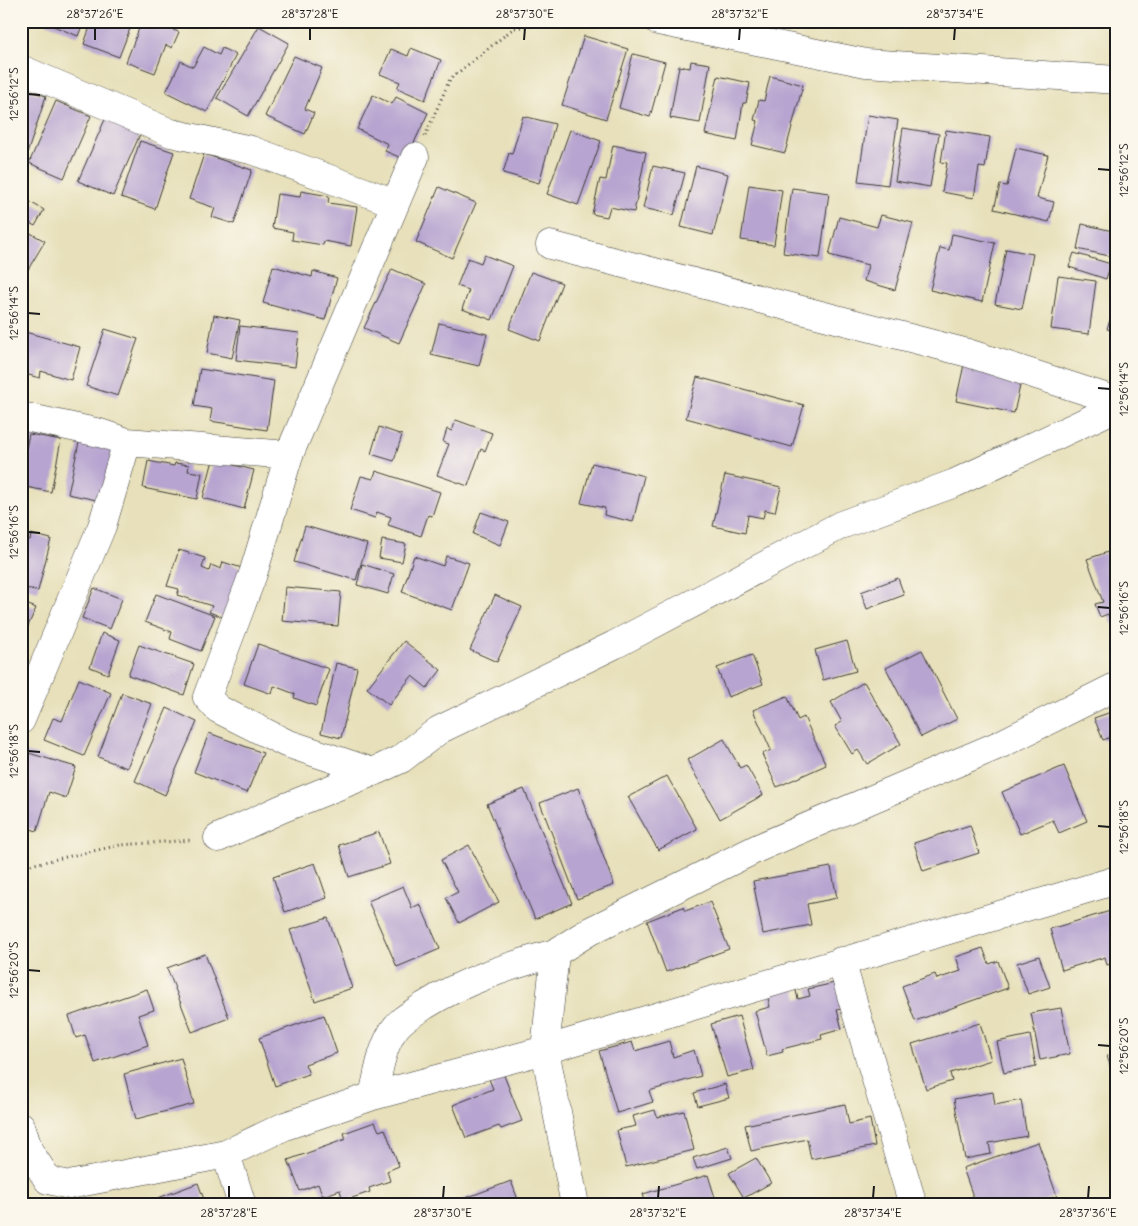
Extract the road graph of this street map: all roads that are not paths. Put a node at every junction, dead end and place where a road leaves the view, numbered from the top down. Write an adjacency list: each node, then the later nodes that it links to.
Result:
1 (658, 21): 3 (street)
2 (21, 69): 5 (street)
3 (1117, 80)
4 (415, 157): 5 (street)
5 (396, 203): 11 (street)
6 (550, 245): 7 (street)
7 (1117, 401)
8 (1117, 408): 14 (street)
9 (21, 416): 10 (street)
10 (126, 442): 11 (street); 13 (street)
11 (289, 455): 14 (street)
12 (1117, 686): 17 (street)
13 (21, 720)
14 (373, 772): 15 (street)
15 (218, 838)
16 (1117, 880): 18 (street)
17 (555, 953): 19 (street); 20 (street)
18 (841, 961): 19 (street); 26 (street)
19 (545, 1050): 20 (street); 25 (street)
20 (373, 1096): 23 (street)
21 (21, 1126): 22 (street)
22 (25, 1152): 23 (street)
23 (226, 1154): 24 (street)
24 (242, 1205)
25 (575, 1205)
26 (913, 1205)

